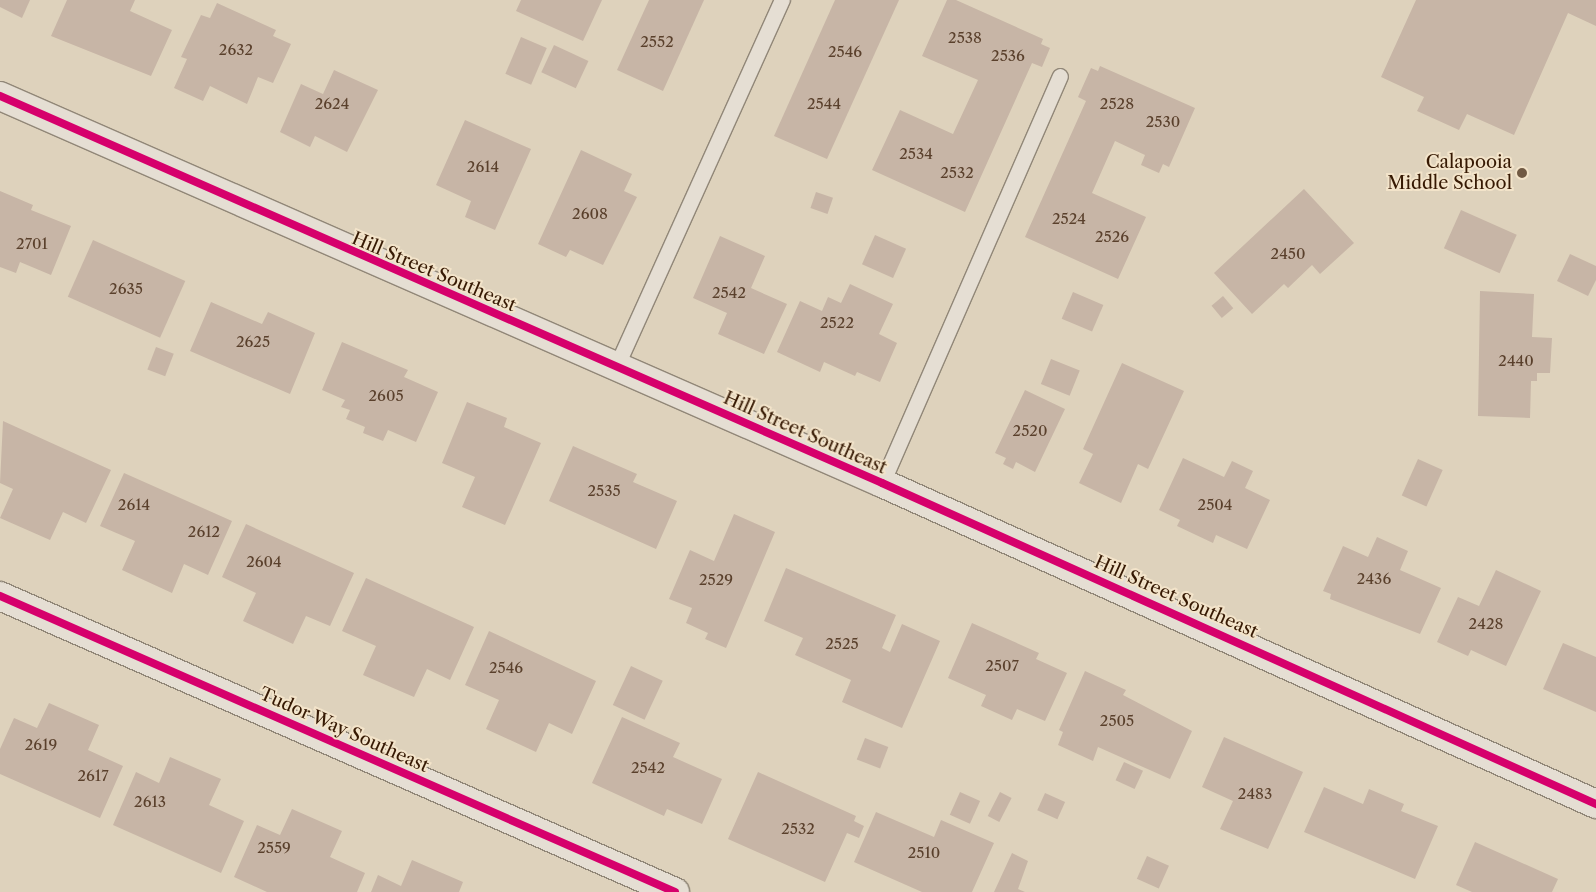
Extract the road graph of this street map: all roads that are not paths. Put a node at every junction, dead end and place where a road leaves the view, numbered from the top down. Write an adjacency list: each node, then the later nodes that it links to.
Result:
1 (782, 0): 4 (lane)
2 (1060, 76): 5 (lane)
3 (0, 96): 4 (street, Hill Street Southeast)
4 (616, 367): 5 (street, Hill Street Southeast)
5 (882, 483): 7 (street, Hill Street Southeast)
6 (0, 596): 8 (street, Tudor Way Southeast)
7 (1596, 804)
8 (675, 892)

